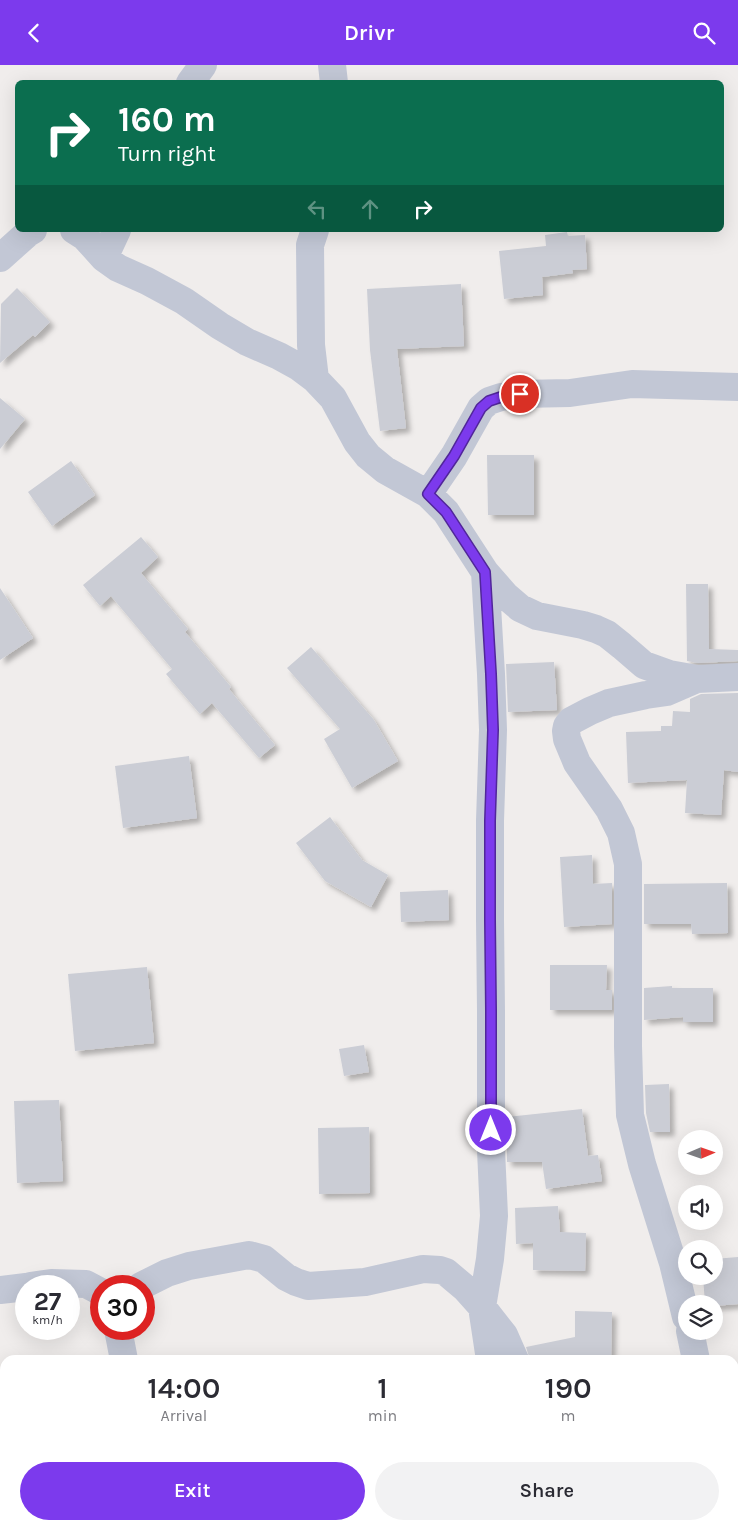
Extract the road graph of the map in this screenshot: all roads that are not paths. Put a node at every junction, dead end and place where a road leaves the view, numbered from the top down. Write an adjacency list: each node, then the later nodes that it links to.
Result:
1 (204, 65): 3 (street)
2 (332, 65): 4 (street)
3 (192, 80)
4 (334, 80)
5 (30, 232): 9 (street)
6 (77, 232): 10 (street)
7 (116, 232): 10 (street)
8 (313, 232): 11 (street)
9 (0, 258)
10 (104, 258): 11 (street)
11 (315, 379): 13 (street)
12 (738, 387): 13 (street)
13 (428, 494): 14 (street)
14 (485, 572): 16 (street); 21 (street)
15 (738, 677): 16 (street)
16 (697, 679): 20 (street)
17 (155, 1279): 21 (street)
18 (15, 1288): 19 (street)
19 (0, 1290)
20 (681, 1295)
21 (482, 1307): 25 (street); 26 (street)
22 (120, 1340): 24 (street)
23 (692, 1340): 27 (street)
24 (123, 1355)
25 (489, 1355)
26 (513, 1355)
27 (695, 1355)

